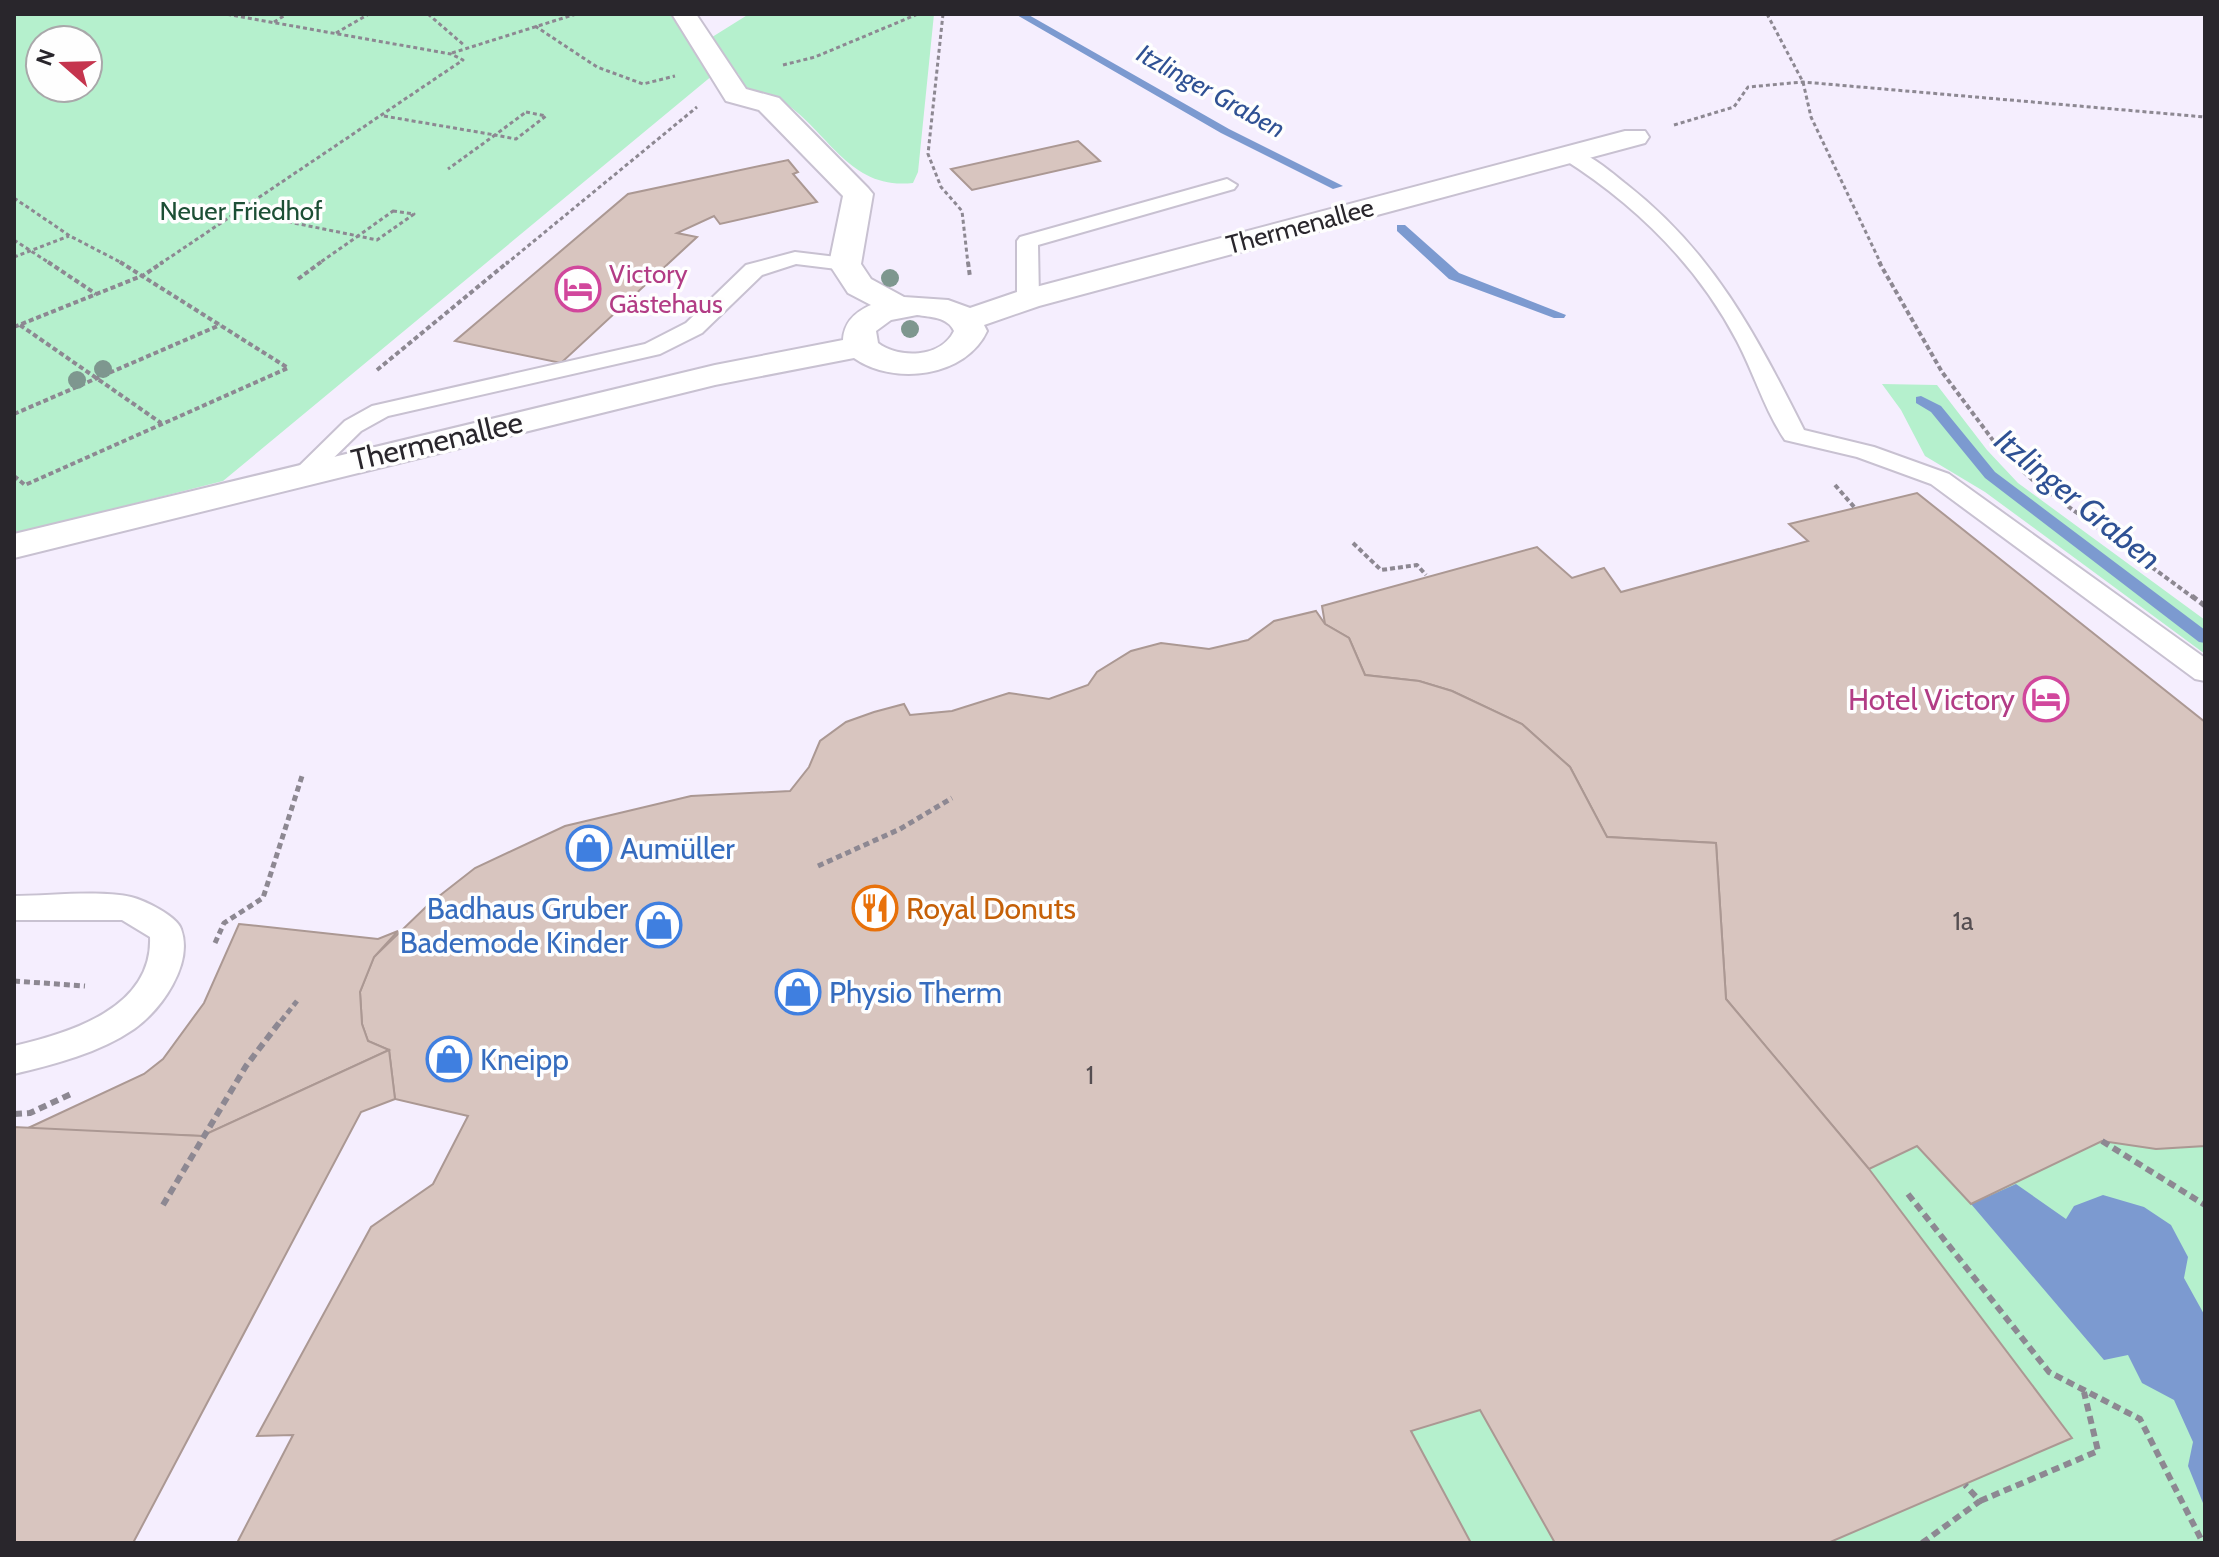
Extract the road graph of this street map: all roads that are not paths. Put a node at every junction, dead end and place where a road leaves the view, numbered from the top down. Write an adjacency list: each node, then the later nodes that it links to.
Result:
1 (684, 14): 5 (street)
2 (1635, 137): 3 (street, Thermenallee)
3 (1569, 154): 6 (street, Thermenallee); 12 (lane)
4 (1227, 185): 6 (lane)
5 (845, 264): 7 (street); 10 (lane)
6 (1028, 299): 8 (street, Thermenallee)
7 (899, 307): 8 (street); 9 (street)
8 (964, 317): 9 (street)
9 (862, 346): 10 (street, Thermenallee)
10 (304, 473): 11 (street, Thermenallee)
11 (14, 546)
12 (2205, 672)
13 (14, 908): 14 (lane)
14 (14, 1060)

